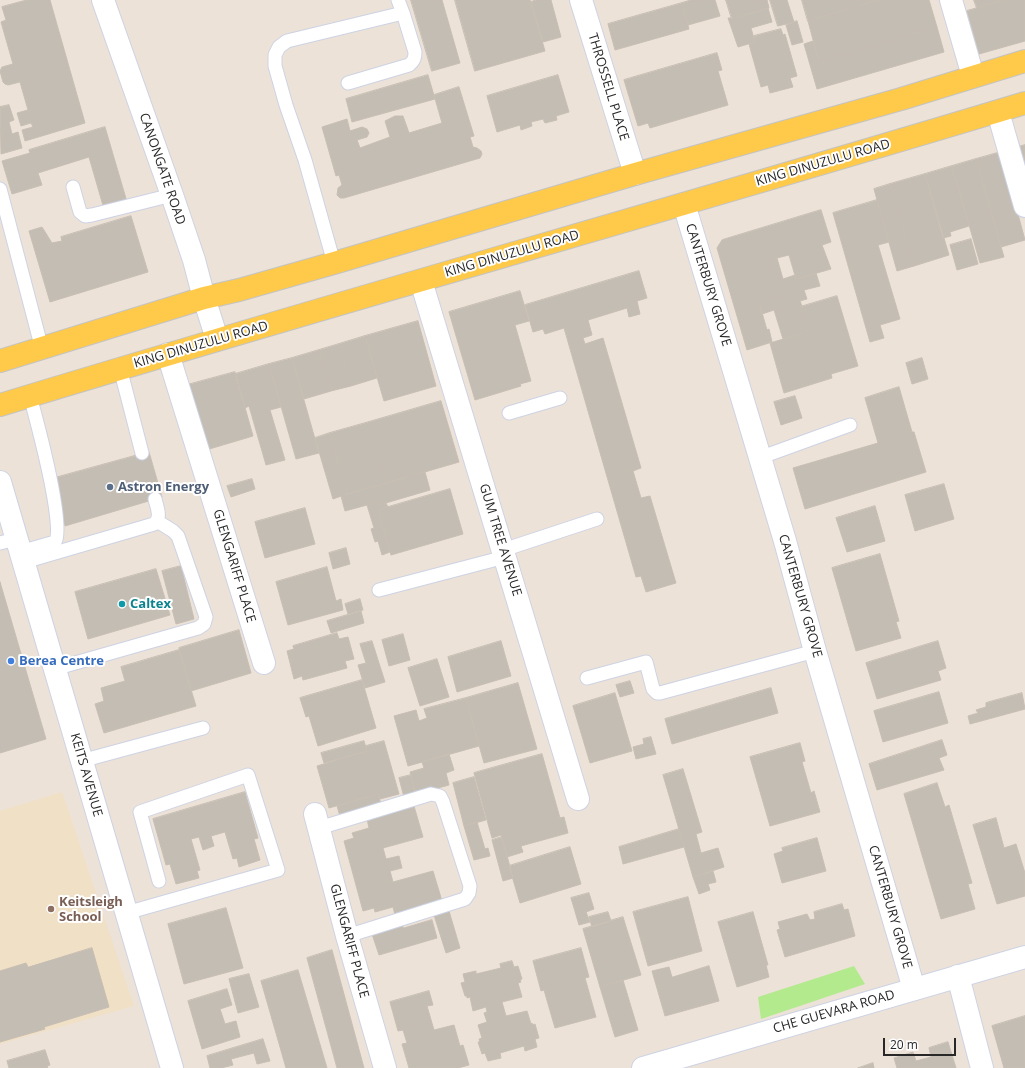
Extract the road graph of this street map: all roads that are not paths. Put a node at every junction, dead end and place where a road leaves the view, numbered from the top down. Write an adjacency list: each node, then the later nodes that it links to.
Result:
1 (104, 0): 14 (street, CANONGATE ROAD)
2 (398, 0): 5 (lane)
3 (581, 0): 11 (street, THROSSELL PLACE)
4 (951, 0): 7 (street)
5 (403, 13): 8 (lane); 17 (lane)
6 (1025, 61): 7 (main road)
7 (973, 76): 11 (main road)
8 (348, 83)
9 (1025, 103): 10 (main road, KING DINUZULU ROAD)
10 (998, 112): 15 (main road, KING DINUZULU ROAD); 16 (street)
11 (635, 174): 17 (main road)
12 (73, 187): 14 (lane)
13 (0, 189): 21 (lane)
14 (172, 195): 19 (street, CANONGATE ROAD)
15 (684, 204): 18 (main road, KING DINUZULU ROAD); 31 (street, CANTERBURY GROVE)
16 (1025, 206)
17 (334, 263): 19 (main road)
18 (421, 281): 20 (main road, KING DINUZULU ROAD); 37 (street, GUM TREE AVENUE)
19 (204, 298): 20 (street, CANONGATE ROAD); 21 (main road)
20 (217, 339): 22 (main road, KING DINUZULU ROAD)
21 (42, 349): 23 (main road)
22 (168, 354): 24 (main road, KING DINUZULU ROAD); 40 (street, GLENGARIFF PLACE)
23 (0, 361)
24 (120, 368): 25 (main road, KING DINUZULU ROAD); 30 (lane)
25 (30, 396): 27 (main road, KING DINUZULU ROAD); 36 (lane)
26 (560, 398): 28 (lane)
27 (0, 405)
28 (509, 413)
29 (850, 425): 31 (lane)
30 (142, 453)
31 (759, 458): 39 (street, CANTERBURY GROVE)
32 (0, 482): 36 (street, KEITS AVENUE)
33 (155, 499): 35 (lane)
34 (597, 519): 37 (lane)
35 (157, 521): 36 (lane); 41 (lane)
36 (12, 540): 41 (street, KEITS AVENUE)
37 (504, 554): 38 (lane); 45 (street, GUM TREE AVENUE)
38 (379, 590)
39 (815, 651): 42 (lane); 52 (street, CANTERBURY GROVE)
40 (264, 663)
41 (54, 669): 44 (street, KEITS AVENUE)
42 (587, 678)
43 (203, 728): 44 (lane)
44 (81, 761): 48 (street, KEITS AVENUE)
45 (578, 799)
46 (317, 821): 49 (street, GLENGARIFF PLACE); 49 (lane)
47 (159, 881): 48 (lane)
48 (126, 913): 53 (street, KEITS AVENUE)
49 (347, 936): 54 (street, GLENGARIFF PLACE)
50 (1025, 957): 51 (street, CHE GUEVARA ROAD)
51 (958, 976): 52 (street, CHE GUEVARA ROAD); 56 (street)
52 (914, 989): 55 (street, CHE GUEVARA ROAD)
53 (172, 1068)
54 (385, 1068)
55 (643, 1068)
56 (982, 1068)

